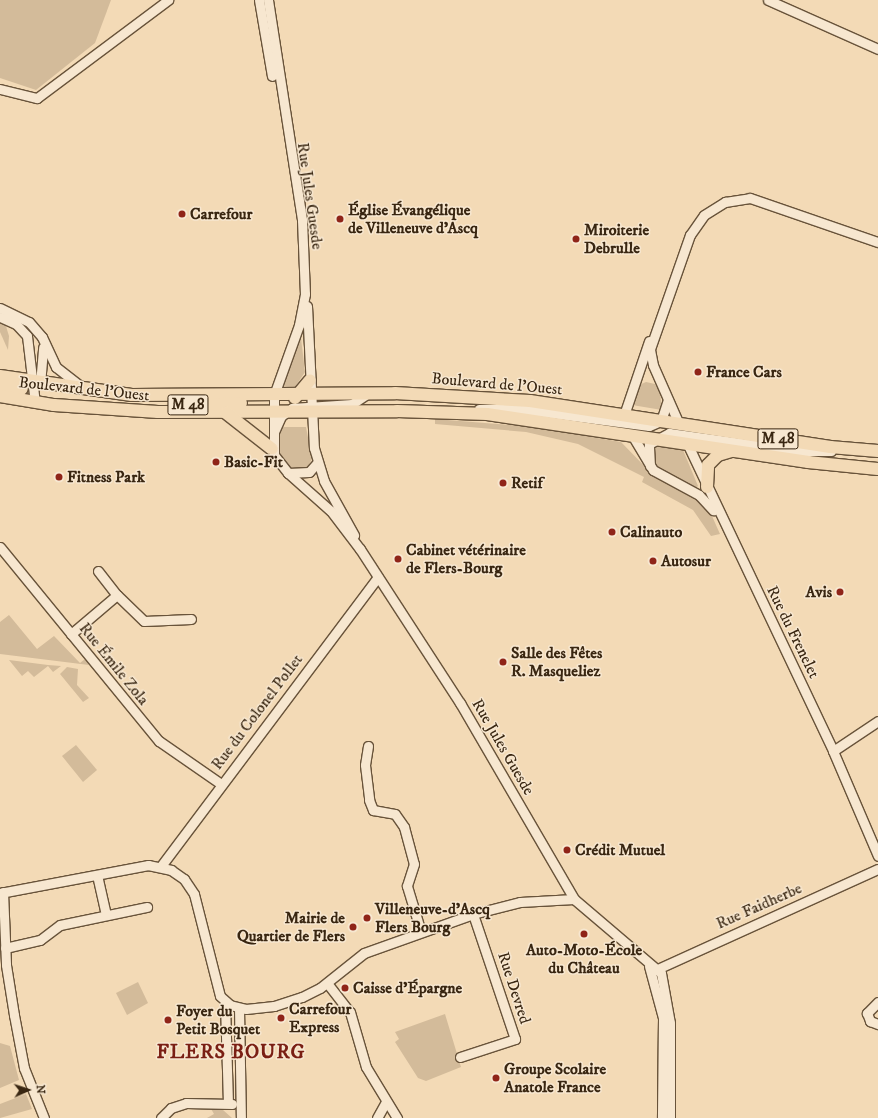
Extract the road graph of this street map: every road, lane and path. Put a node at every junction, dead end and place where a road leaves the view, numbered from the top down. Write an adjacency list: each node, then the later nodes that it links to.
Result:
1 (168, 0): 6 (street)
2 (258, 0): 7 (street, Rue Jules Guesde)
3 (268, 0): 7 (street, Rue Jules Guesde)
4 (770, 0): 5 (street)
5 (878, 49)
6 (0, 89)
7 (285, 126): 9 (street, Rue Jules Guesde)
8 (878, 242): 13 (street)
9 (305, 294): 15 (street, Rue Jules Guesde); 23 (street, Rue Jules Guesde)
10 (0, 308): 12 (street)
11 (0, 317): 17 (street)
12 (36, 329): 17 (street, Boulevard de l'Ouest); 18 (street, Boulevard de l'Ouest)
13 (654, 331): 19 (street, Rue du Frenelet); 28 (street)
14 (0, 376): 17 (main road, Boulevard de l'Ouest / M 48)
15 (310, 380): 21 (main road)
16 (0, 385): 17 (main road)
17 (34, 385): 18 (main road, Boulevard de l'Ouest / M 48); 22 (street)
18 (86, 391): 23 (main road, Boulevard de l'Ouest / M 48)
19 (666, 395): 29 (street); 30 (street, Rue du Frenelet)
20 (0, 396): 22 (main road, Boulevard de l'Ouest / M 48)
21 (307, 402): 23 (main road, M 48); 25 (main road, Boulevard de l'Ouest / M 48); 26 (main road, Boulevard de l'Ouest / M 48); 28 (main road, Boulevard de l'Ouest / M 48); 36 (street, Rue Jules Guesde)
22 (35, 403): 24 (main road, Boulevard de l'Ouest / M 48)
23 (273, 404): 24 (main road, M 48); 26 (main road, Boulevard de l'Ouest / M 48); 27 (main road, Boulevard de l'Ouest / M 48); 33 (street, Rue Jules Guesde)
24 (103, 410): 27 (main road, Boulevard de l'Ouest / M 48)
25 (436, 411): 28 (street, Boulevard de l'Ouest); 31 (main road, Boulevard de l'Ouest / M 48)
26 (284, 412): 33 (street)
27 (226, 413): 33 (main road)
28 (625, 419): 29 (main road, Boulevard de l'Ouest / M 48); 31 (main road)
29 (661, 421): 30 (main road, Boulevard de l'Ouest / M 48)
30 (683, 434): 32 (main road, Boulevard de l'Ouest / M 48); 34 (main road, Boulevard de l'Ouest / M 48); 35 (main road, Boulevard de l'Ouest / M 48); 40 (street, Rue du Frenelet)
31 (632, 435): 32 (main road, Boulevard de l'Ouest / M 48); 37 (street, Rue du Frenelet)
32 (655, 438): 37 (street)
33 (272, 449): 39 (street, Rue Jules Guesde)
34 (736, 451): 38 (main road, Boulevard de l'Ouest / M 48); 40 (main road)
35 (875, 451)
36 (318, 462): 39 (street); 43 (street, Rue Jules Guesde)
37 (650, 466): 41 (street, Rue du Frenelet)
38 (878, 469)
39 (288, 473): 43 (street, Rue Jules Guesde)
40 (707, 487): 41 (street, Rue du Frenelet)
41 (724, 527): 51 (street, Rue du Frenelet)
42 (0, 547): 48 (street, Rue Émile Zola)
43 (360, 549): 45 (street, Rue Jules Guesde)
44 (98, 571): 46 (street)
45 (378, 577): 52 (street, Rue du Colonel Pollet); 58 (street, Rue Jules Guesde)
46 (118, 595): 47 (street); 48 (street)
47 (191, 619)
48 (71, 634): 52 (street, Rue Émile Zola)
49 (878, 721): 51 (street)
50 (368, 746): 62 (street)
51 (833, 751): 53 (street, Rue du Frenelet)
52 (220, 784): 54 (street, Rue du Colonel Pollet)
53 (878, 856)
54 (161, 866): 56 (street); 66 (street)
55 (878, 869): 64 (street, Rue Faidherbe)
56 (97, 875): 57 (street); 61 (street)
57 (2, 893): 63 (street)
58 (574, 899): 60 (street); 64 (street, Rue Jules Guesde)
59 (146, 907): 61 (street)
60 (473, 914): 62 (street); 70 (street, Rue Devred)
61 (106, 915): 63 (street)
62 (421, 932): 65 (street)
63 (5, 948): 74 (street)
64 (655, 970): 78 (street, Rue Jules Guesde); 79 (street, Rue Jules Guesde)
65 (327, 983): 68 (street); 72 (street)
66 (225, 1002): 68 (street); 71 (street)
67 (878, 1002): 69 (street)
68 (239, 1008): 73 (street)
69 (878, 1024)
70 (460, 1057)
71 (228, 1102): 73 (street); 75 (street)
72 (386, 1102): 76 (street); 77 (street)
73 (241, 1116)
74 (44, 1118)
75 (161, 1118)
76 (377, 1118)
77 (397, 1118)
78 (662, 1118)
79 (670, 1118)

